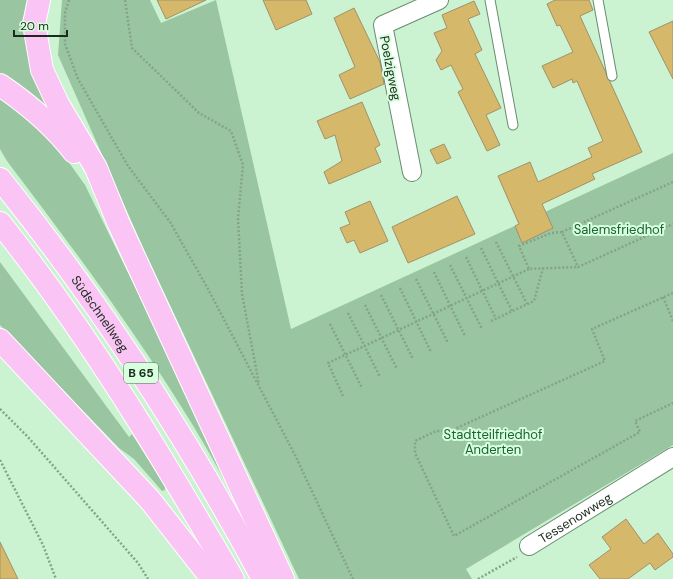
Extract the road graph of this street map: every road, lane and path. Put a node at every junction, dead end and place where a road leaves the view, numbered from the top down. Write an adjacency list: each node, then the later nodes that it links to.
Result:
1 (39, 0): 13 (highway)
2 (69, 0): 58 (path)
3 (125, 0): 58 (path)
4 (439, 0): 10 (street, Poelzigweg)
5 (490, 0): 9 (lane)
6 (598, 0): 7 (lane)
7 (612, 76)
8 (0, 85): 13 (highway)
9 (513, 125)
10 (412, 172)
11 (0, 179): 69 (highway, Südschnellweg / B 65)
12 (673, 182): 16 (path)
13 (118, 222): 70 (highway)
14 (0, 223): 68 (highway, Südschnellweg / B 65)
15 (673, 224): 21 (path)
16 (562, 232): 21 (path); 23 (path)
17 (496, 242): 25 (path)
18 (481, 248): 27 (path)
19 (466, 257): 29 (path)
20 (450, 265): 33 (path)
21 (578, 267): 22 (path)
22 (543, 268): 23 (path); 34 (path)
23 (529, 269): 25 (path)
24 (434, 272): 36 (path)
25 (513, 276): 27 (path); 34 (path)
26 (416, 280): 39 (path)
27 (498, 283): 29 (path); 37 (path)
28 (400, 288): 41 (path)
29 (482, 291): 33 (path); 40 (path)
30 (673, 293): 32 (path)
31 (381, 295): 46 (path)
32 (663, 297): 43 (path); 60 (path)
33 (467, 298): 36 (path); 45 (path)
34 (527, 304): 37 (path)
35 (365, 305): 48 (path)
36 (450, 306): 39 (path); 47 (path)
37 (512, 311): 40 (path)
38 (348, 313): 51 (path)
39 (433, 314): 41 (path); 50 (path)
40 (496, 319): 42 (path)
41 (416, 321): 46 (path); 52 (path)
42 (490, 321)
43 (673, 321)
44 (330, 324): 53 (path)
45 (482, 329)
46 (398, 330): 48 (path); 54 (path)
47 (465, 336)
48 (382, 338): 51 (path); 55 (path)
49 (0, 340): 67 (highway)
50 (448, 344)
51 (364, 346): 53 (path); 56 (path)
52 (431, 352)
53 (345, 355): 57 (path); 59 (path)
54 (413, 360)
55 (397, 369)
56 (380, 377)
57 (362, 388)
58 (260, 389): 71 (path)
59 (343, 396)
60 (673, 404)
61 (0, 409): 66 (path)
62 (673, 457): 64 (street, Tessenowweg)
63 (0, 460): 65 (path)
64 (529, 546): 72 (path, Tessenowweg)
65 (56, 579)
66 (148, 579)
67 (212, 579)
68 (233, 579)
69 (263, 579)
70 (283, 579)
71 (353, 579)
72 (478, 579)

